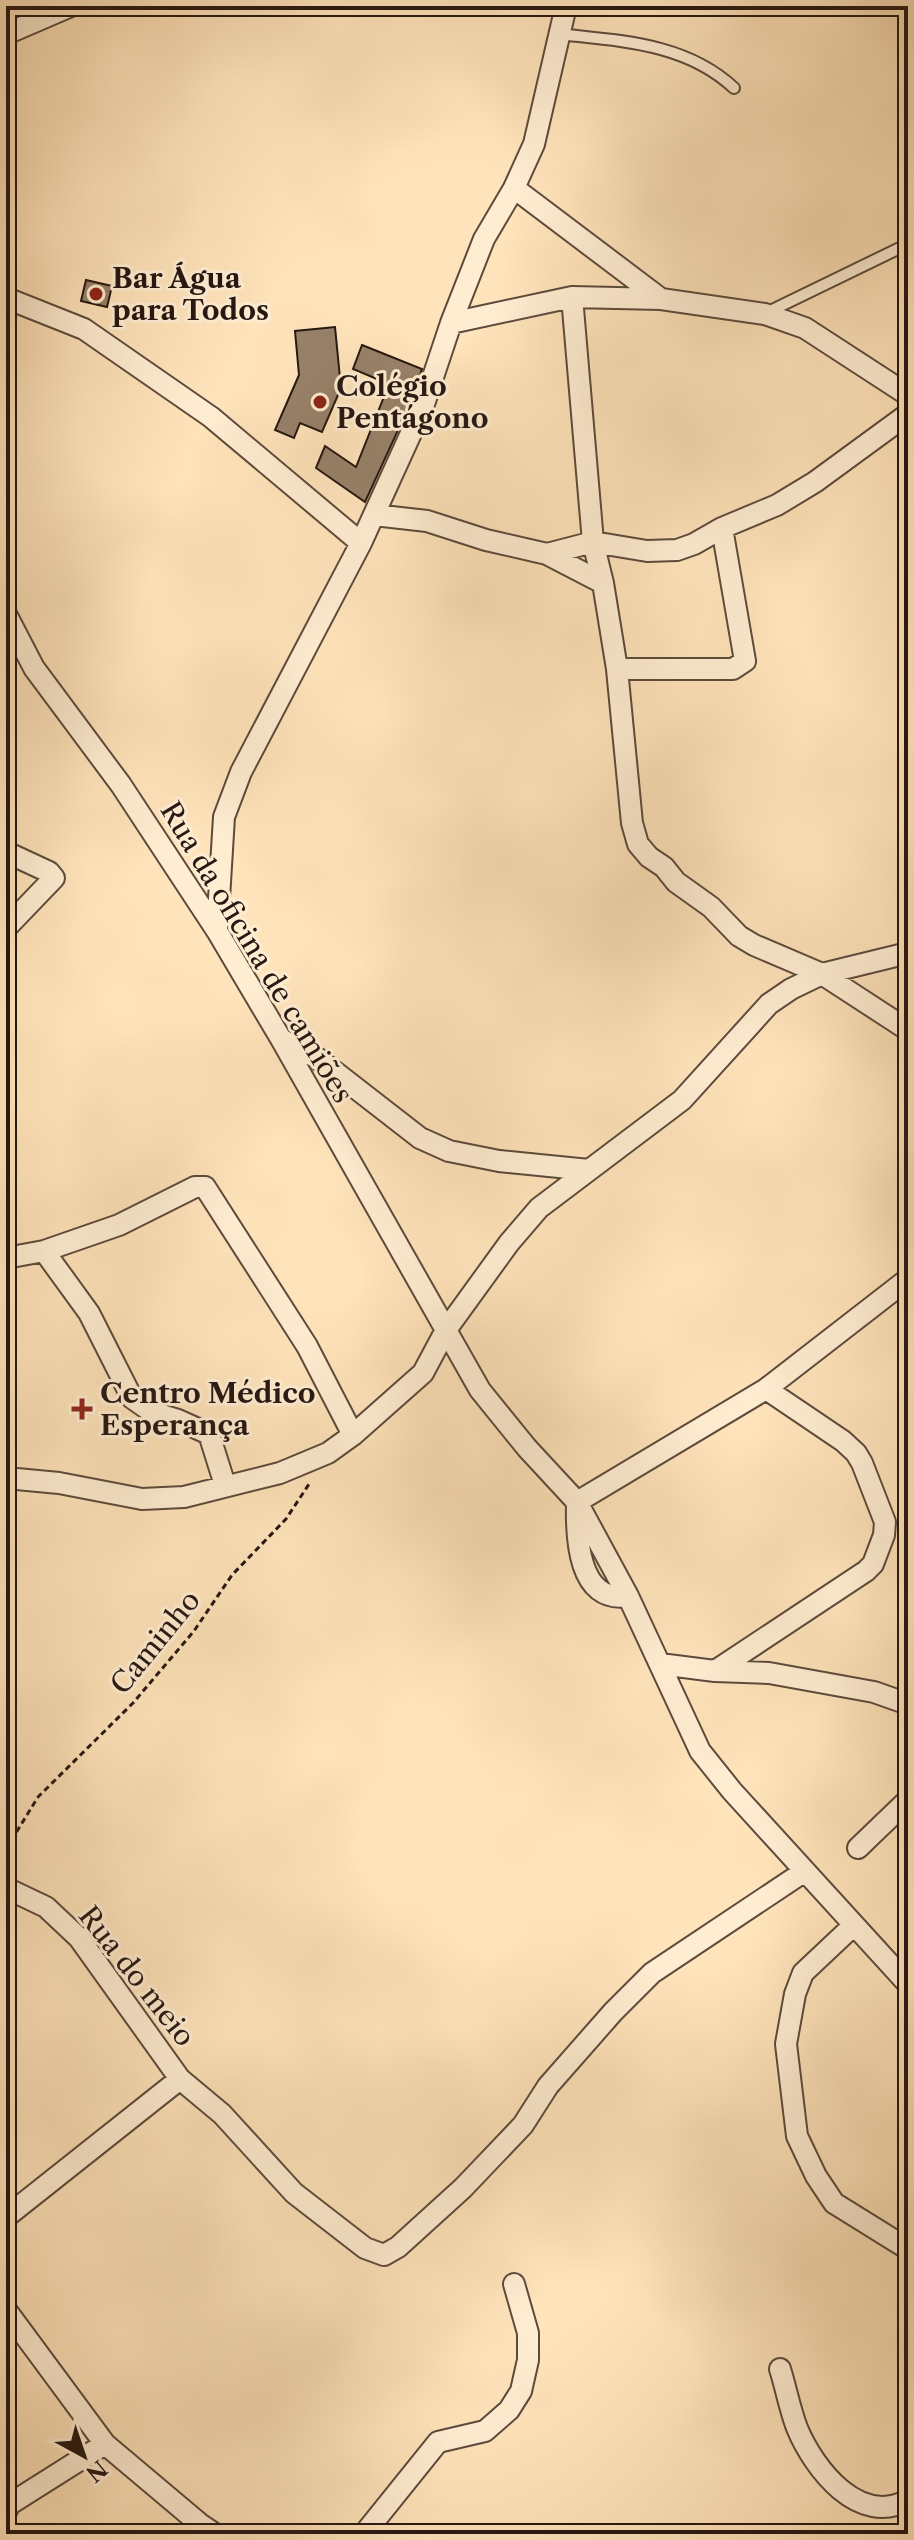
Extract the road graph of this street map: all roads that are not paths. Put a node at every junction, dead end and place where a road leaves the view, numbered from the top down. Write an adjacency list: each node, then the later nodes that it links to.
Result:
1 (71, 6): 3 (street)
2 (566, 6): 4 (street)
3 (6, 34)
4 (559, 34): 5 (lane); 6 (street)
5 (734, 88)
6 (514, 188): 10 (street); 12 (street)
7 (908, 244): 11 (lane)
8 (572, 297): 10 (street); 12 (street); 17 (street)
9 (6, 298): 18 (street)
10 (661, 299): 11 (street)
11 (765, 314): 13 (street)
12 (451, 323): 15 (street)
13 (908, 395)
14 (908, 414): 16 (street)
15 (374, 515): 18 (street); 19 (street)
16 (722, 528): 17 (street); 22 (street)
17 (593, 542): 19 (street); 20 (street)
18 (361, 543): 25 (street)
19 (547, 554): 20 (street)
20 (603, 583): 22 (street)
21 (6, 614): 25 (street, Rua da oficina de camiões)
22 (617, 669): 27 (street)
23 (6, 852): 24 (street)
24 (6, 928)
25 (217, 931): 29 (street, Rua da oficina de camiões)
26 (908, 953): 27 (street)
27 (822, 974): 28 (street); 30 (street)
28 (908, 1030)
29 (281, 1039): 30 (street); 34 (street, Rua da oficina de camiões)
30 (589, 1170): 34 (street)
31 (44, 1251): 32 (street); 36 (street); 38 (street)
32 (6, 1258)
33 (908, 1279): 35 (street)
34 (446, 1330): 36 (street); 39 (street, Rua da oficina de camiões)
35 (766, 1389): 39 (street); 41 (street)
36 (353, 1435): 38 (street)
37 (6, 1478): 38 (street)
38 (225, 1485)
39 (577, 1502): 40 (street)
40 (660, 1664): 41 (street); 45 (street)
41 (715, 1671): 42 (street)
42 (908, 1704)
43 (908, 1800): 44 (street)
44 (858, 1848)
45 (805, 1871): 47 (street); 49 (street, Rua do meio)
46 (6, 1888): 49 (street, Rua do meio)
47 (854, 1925): 48 (street); 51 (street)
48 (908, 1984)
49 (180, 2079): 50 (street)
50 (6, 2217)
51 (908, 2249)
52 (514, 2284): 59 (street)
53 (6, 2310): 55 (street)
54 (780, 2369): 56 (street)
55 (105, 2444): 57 (street); 58 (street)
56 (907, 2503)
57 (6, 2512)
58 (215, 2534)
59 (364, 2534)

